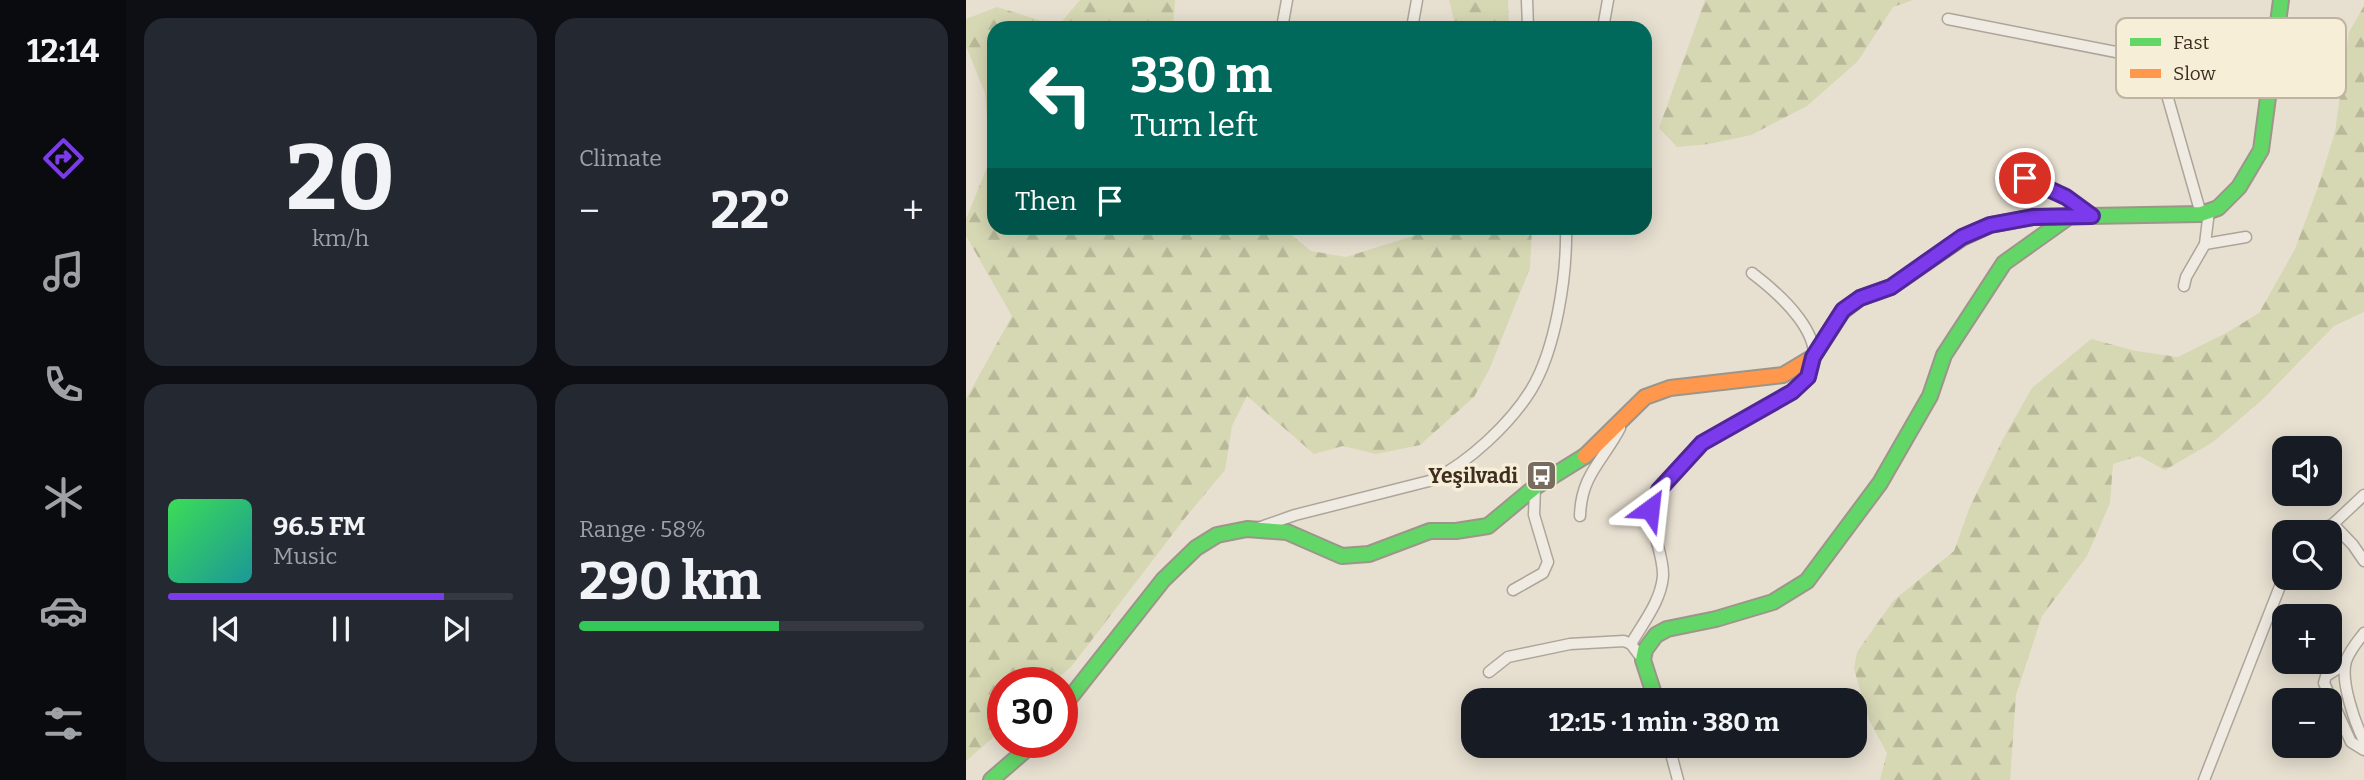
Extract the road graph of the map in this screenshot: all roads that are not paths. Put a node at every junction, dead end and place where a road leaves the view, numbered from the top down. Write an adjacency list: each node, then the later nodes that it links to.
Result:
1 (1287, 0): 8 (street)
2 (1417, 0): 9 (street)
3 (1527, 0): 10 (street)
4 (1608, 0): 11 (street)
5 (2281, 0): 6 (street)
6 (2278, 18)
7 (1948, 19): 12 (street)
8 (1283, 21)
9 (1413, 21)
10 (1528, 21)
11 (1604, 21)
12 (2116, 52)
13 (2168, 98): 16 (street)
14 (2267, 98): 16 (street)
15 (2025, 178): 18 (street)
16 (2205, 212): 18 (street); 21 (street)
17 (2070, 216): 18 (street); 24 (street); 37 (street)
18 (2092, 216)
19 (1566, 235): 30 (street)
20 (2246, 237): 21 (street)
21 (2205, 244): 23 (street)
22 (1752, 272): 24 (street)
23 (2184, 286)
24 (1813, 357): 25 (street); 36 (street)
25 (1627, 415): 26 (street); 28 (street)
26 (1535, 487): 30 (street); 33 (street)
27 (2364, 495): 29 (street)
28 (1580, 516)
29 (2337, 520)
30 (1254, 529): 40 (street)
31 (2342, 533): 32 (street)
32 (2364, 561)
33 (1513, 590)
34 (2279, 590): 46 (street)
35 (2364, 633): 38 (street)
36 (1631, 644): 37 (street); 39 (street)
37 (1643, 660): 41 (street)
38 (2345, 664): 42 (street); 43 (street)
39 (1489, 671)
40 (1078, 688)
41 (1652, 688)
42 (2364, 741)
43 (2364, 750)
44 (1016, 758): 47 (street)
45 (1672, 758): 48 (street)
46 (2205, 779)
47 (991, 780)
48 (1678, 780)

